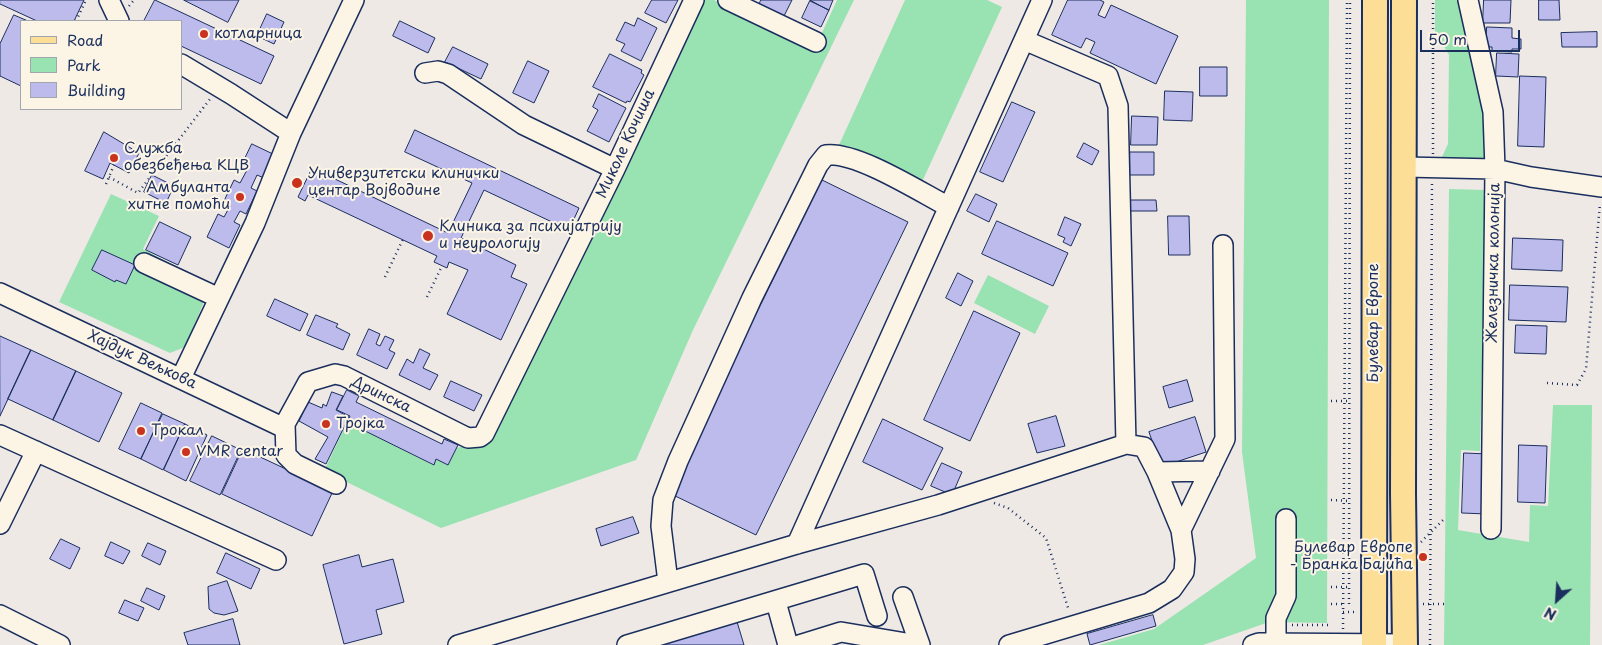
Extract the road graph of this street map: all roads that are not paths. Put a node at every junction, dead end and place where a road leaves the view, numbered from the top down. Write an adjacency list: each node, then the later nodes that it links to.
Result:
1 (109, 0): 9 (street)
2 (354, 0): 14 (street)
3 (694, 0): 16 (street, Миколе Кочиша)
4 (728, 0): 11 (street)
5 (1042, 0): 10 (street)
6 (1375, 0): 45 (main road, Булевар Европе)
7 (1404, 0): 15 (main road, Булевар Европе)
8 (1468, 0): 17 (street, Железничка колонија)
9 (119, 20)
10 (1024, 40): 19 (street); 28 (street)
11 (816, 42)
12 (182, 65): 14 (street)
13 (425, 73): 16 (street)
14 (291, 133): 23 (street)
15 (1404, 167): 17 (street); 46 (main road, Булевар Европе)
16 (614, 169): 27 (street, Миколе Кочиша)
17 (1495, 169): 18 (street); 35 (street, Железничка колонија)
18 (1599, 186)
19 (949, 206): 37 (street); 39 (street)
20 (1223, 245): 30 (street)
21 (144, 263): 23 (street)
22 (0, 293): 24 (street, Хајдук Вељкова)
23 (219, 298): 24 (street)
24 (182, 378): 25 (street, Хајдук Вељкова)
25 (284, 424): 27 (street, Дринска); 32 (street)
26 (0, 435): 29 (street)
27 (468, 438)
28 (1126, 444): 31 (street); 37 (street)
29 (36, 451): 34 (street); 38 (street)
30 (1210, 470): 31 (street); 36 (street)
31 (1157, 472): 36 (street)
32 (336, 484)
33 (1286, 519): 44 (street)
34 (0, 524)
35 (1491, 529)
36 (1181, 530): 53 (street)
37 (797, 544): 39 (street)
38 (276, 560)
39 (668, 582): 48 (street)
40 (903, 597): 52 (street)
41 (776, 602): 43 (street); 49 (street); 50 (street)
42 (0, 615): 47 (street)
43 (877, 616)
44 (1276, 634): 45 (street); 54 (street)
45 (1374, 644): 46 (street)
46 (1405, 644)
47 (60, 645)
48 (458, 645)
49 (627, 645)
50 (788, 645)
51 (799, 645): 52 (street)
52 (919, 645)
53 (1010, 645)
54 (1253, 645)

